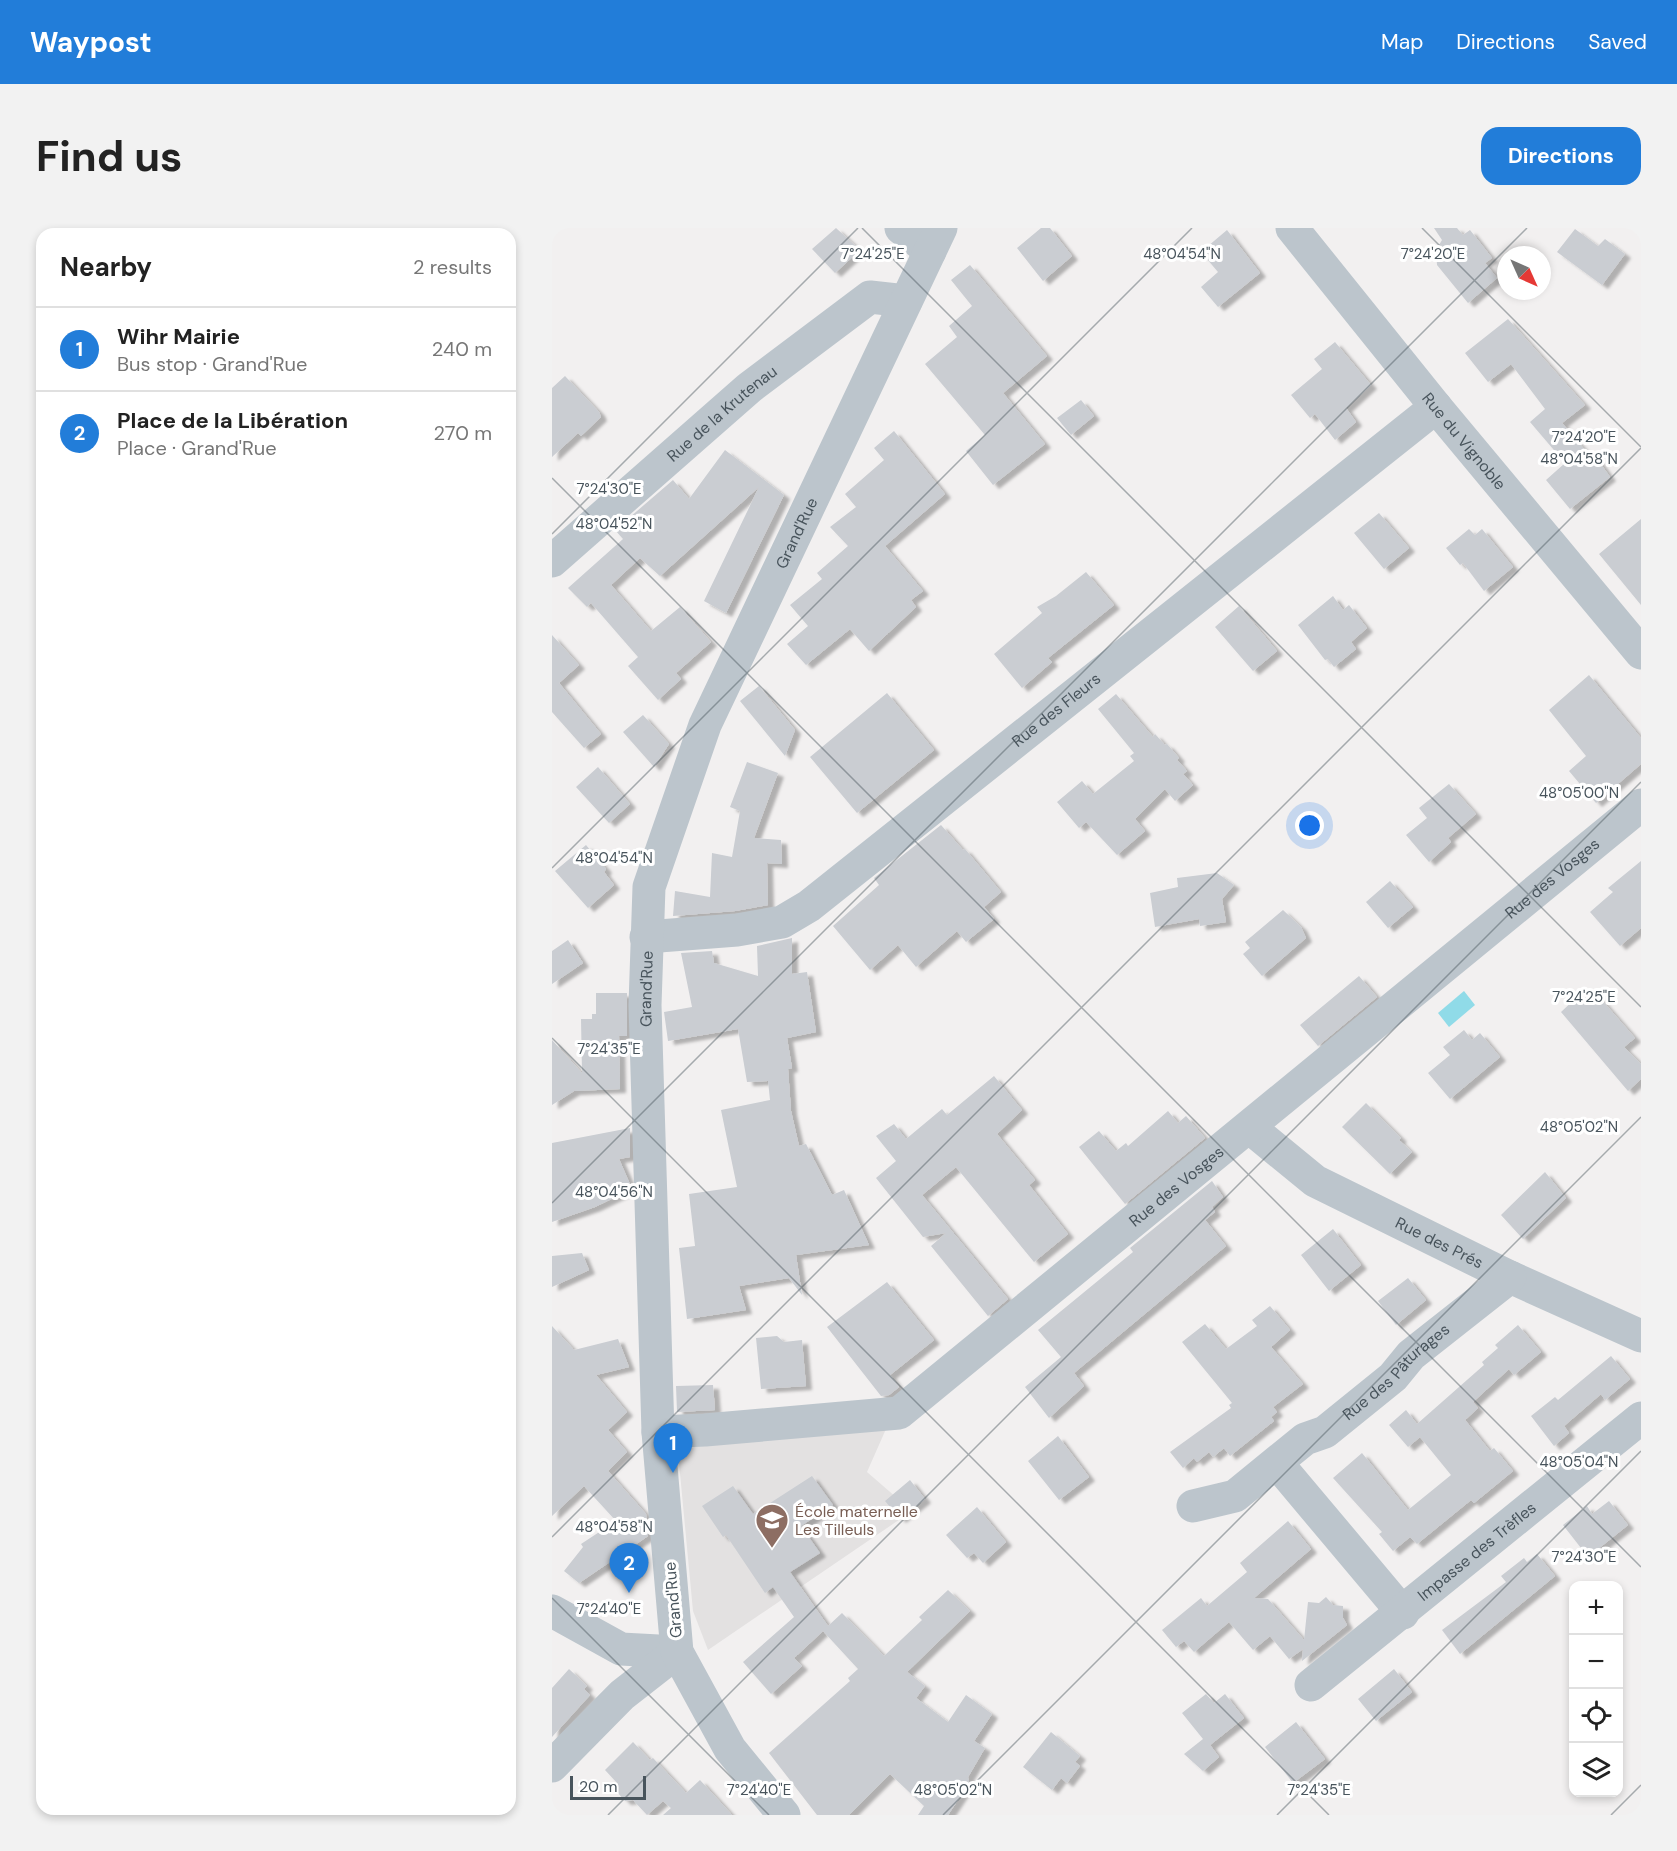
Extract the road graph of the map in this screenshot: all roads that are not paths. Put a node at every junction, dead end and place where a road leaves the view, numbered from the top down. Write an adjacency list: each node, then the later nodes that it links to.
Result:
1 (901, 228): 3 (street)
2 (1292, 228): 5 (street, Rue du Vignoble)
3 (936, 239): 4 (street, Grand'Rue)
4 (906, 301): 6 (street, Rue de la Krutenau); 9 (street, Grand'Rue)
5 (1436, 408): 7 (street, Rue du Vignoble); 9 (street, Rue des Fleurs)
6 (552, 561)
7 (1637, 641)
8 (1641, 805): 10 (street, Rue des Vosges)
9 (646, 937): 14 (street, Grand'Rue)
10 (1250, 1127): 11 (street, Rue des Prés); 14 (street, Rue des Vosges)
11 (1510, 1277): 12 (street, Rue des Prés); 15 (street, Rue des Pâturages)
12 (1641, 1336)
13 (1641, 1418): 18 (street, Impasse des Trèfles)
14 (658, 1432): 19 (street, Grand'Rue)
15 (1277, 1463): 16 (street, Rue des Pâturages); 18 (street)
16 (1193, 1506)
17 (552, 1611): 19 (street)
18 (1402, 1612): 20 (street, Impasse des Trèfles)
19 (677, 1652): 21 (street); 22 (street, Grand'Rue)
20 (1311, 1684)
21 (552, 1766)
22 (784, 1815)

